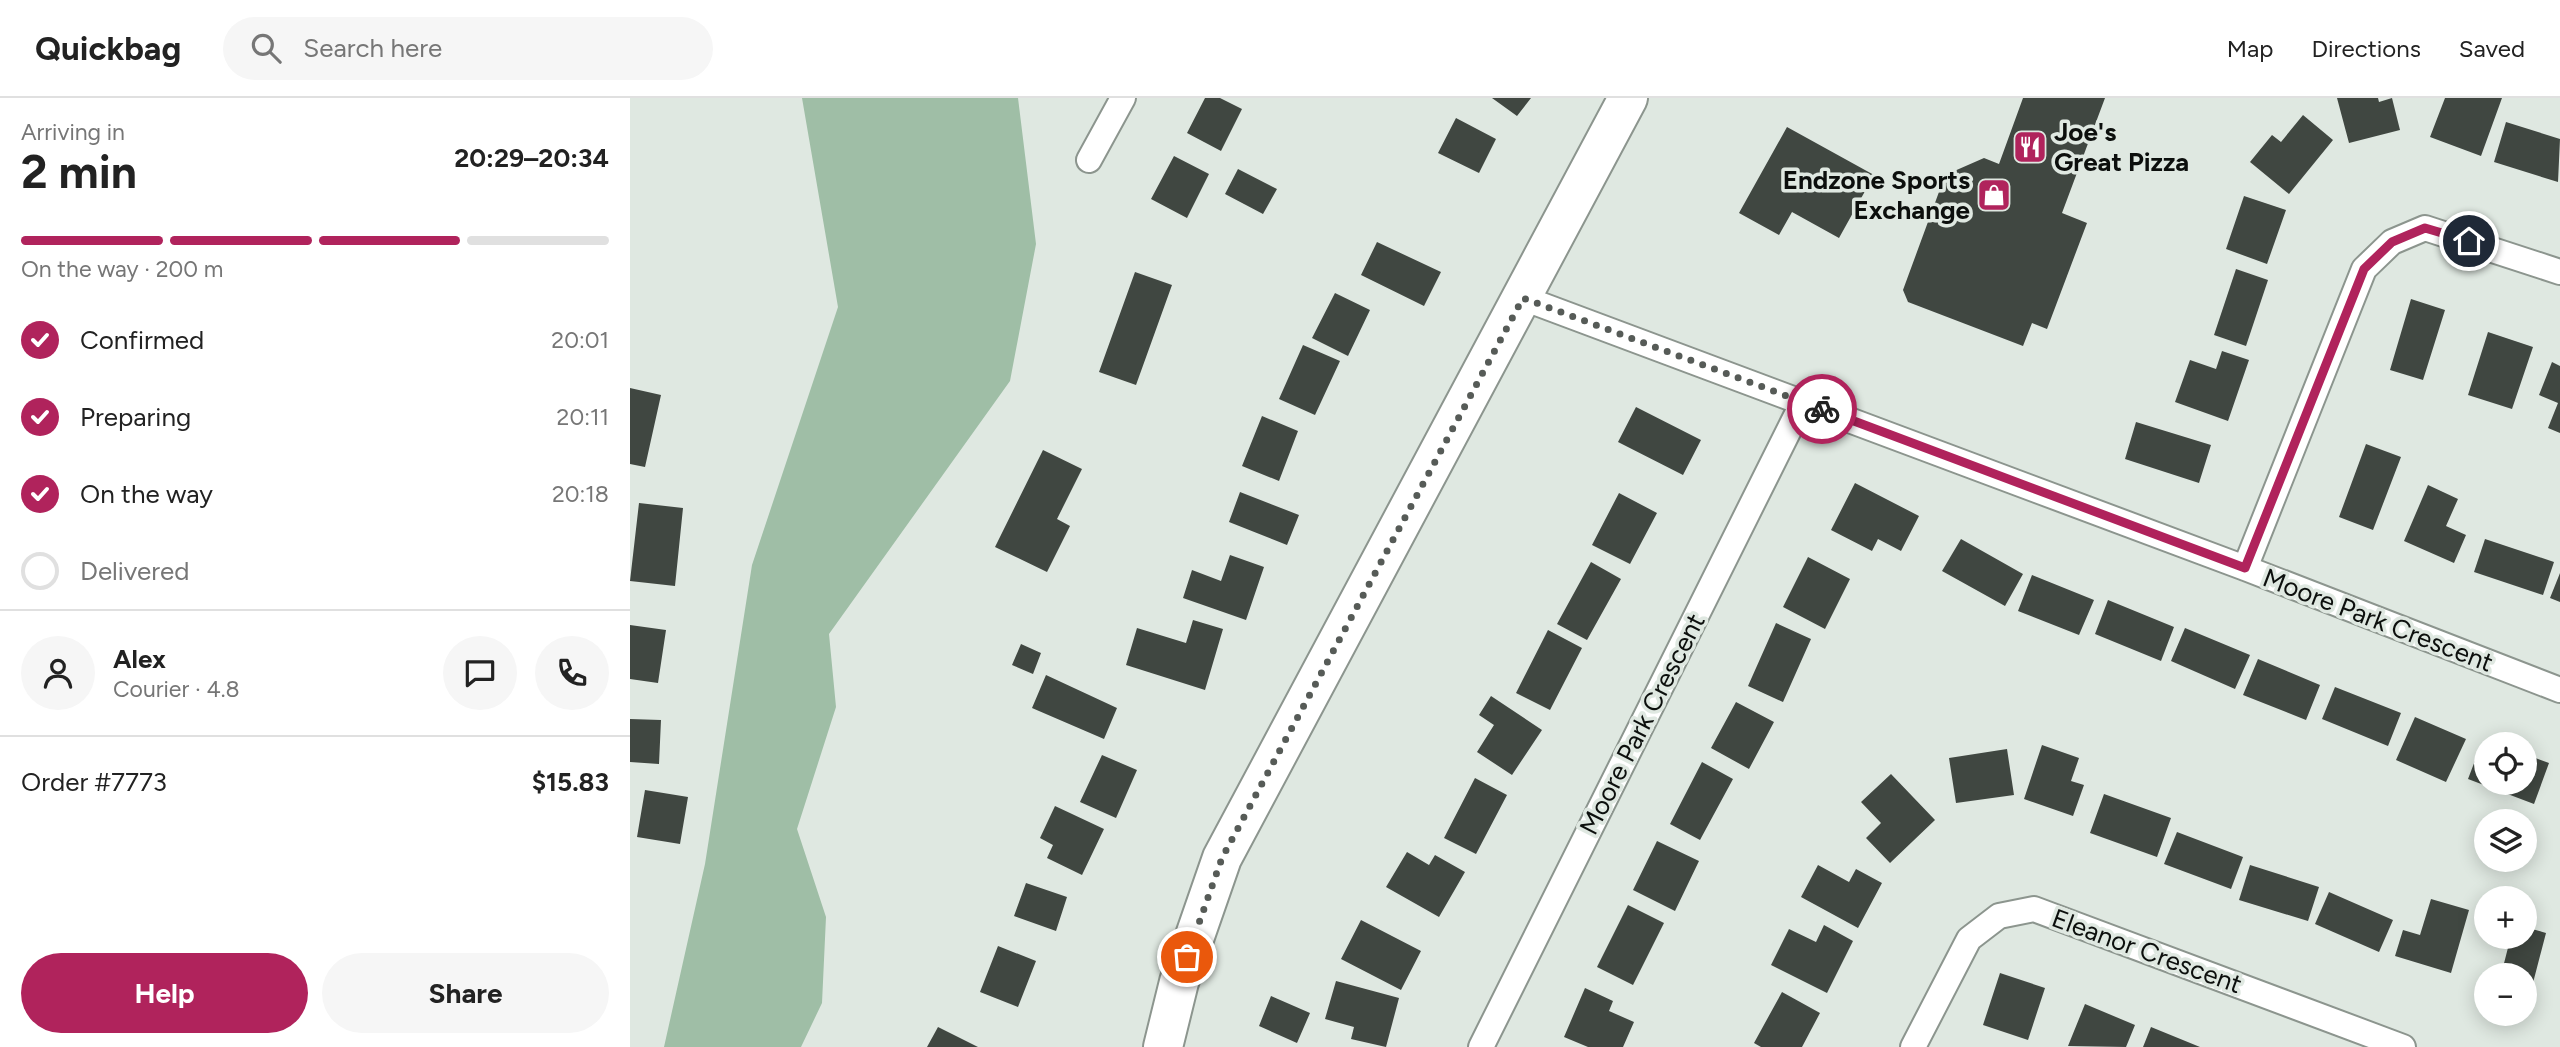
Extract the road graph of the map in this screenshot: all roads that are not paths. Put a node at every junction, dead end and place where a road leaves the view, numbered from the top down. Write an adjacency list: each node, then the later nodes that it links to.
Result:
1 (1123, 98): 3 (street)
2 (1628, 98): 5 (main road)
3 (1089, 160)
4 (2560, 272): 7 (street)
5 (1523, 298): 6 (street, Moore Park Crescent); 9 (main road)
6 (1803, 402): 7 (street, Moore Park Crescent); 10 (street, Moore Park Crescent)
7 (2245, 568): 8 (street, Moore Park Crescent)
8 (2560, 690)
9 (1163, 1047)
10 (1481, 1047)
11 (1913, 1047): 12 (street, Eleanor Crescent)
12 (2403, 1047)

